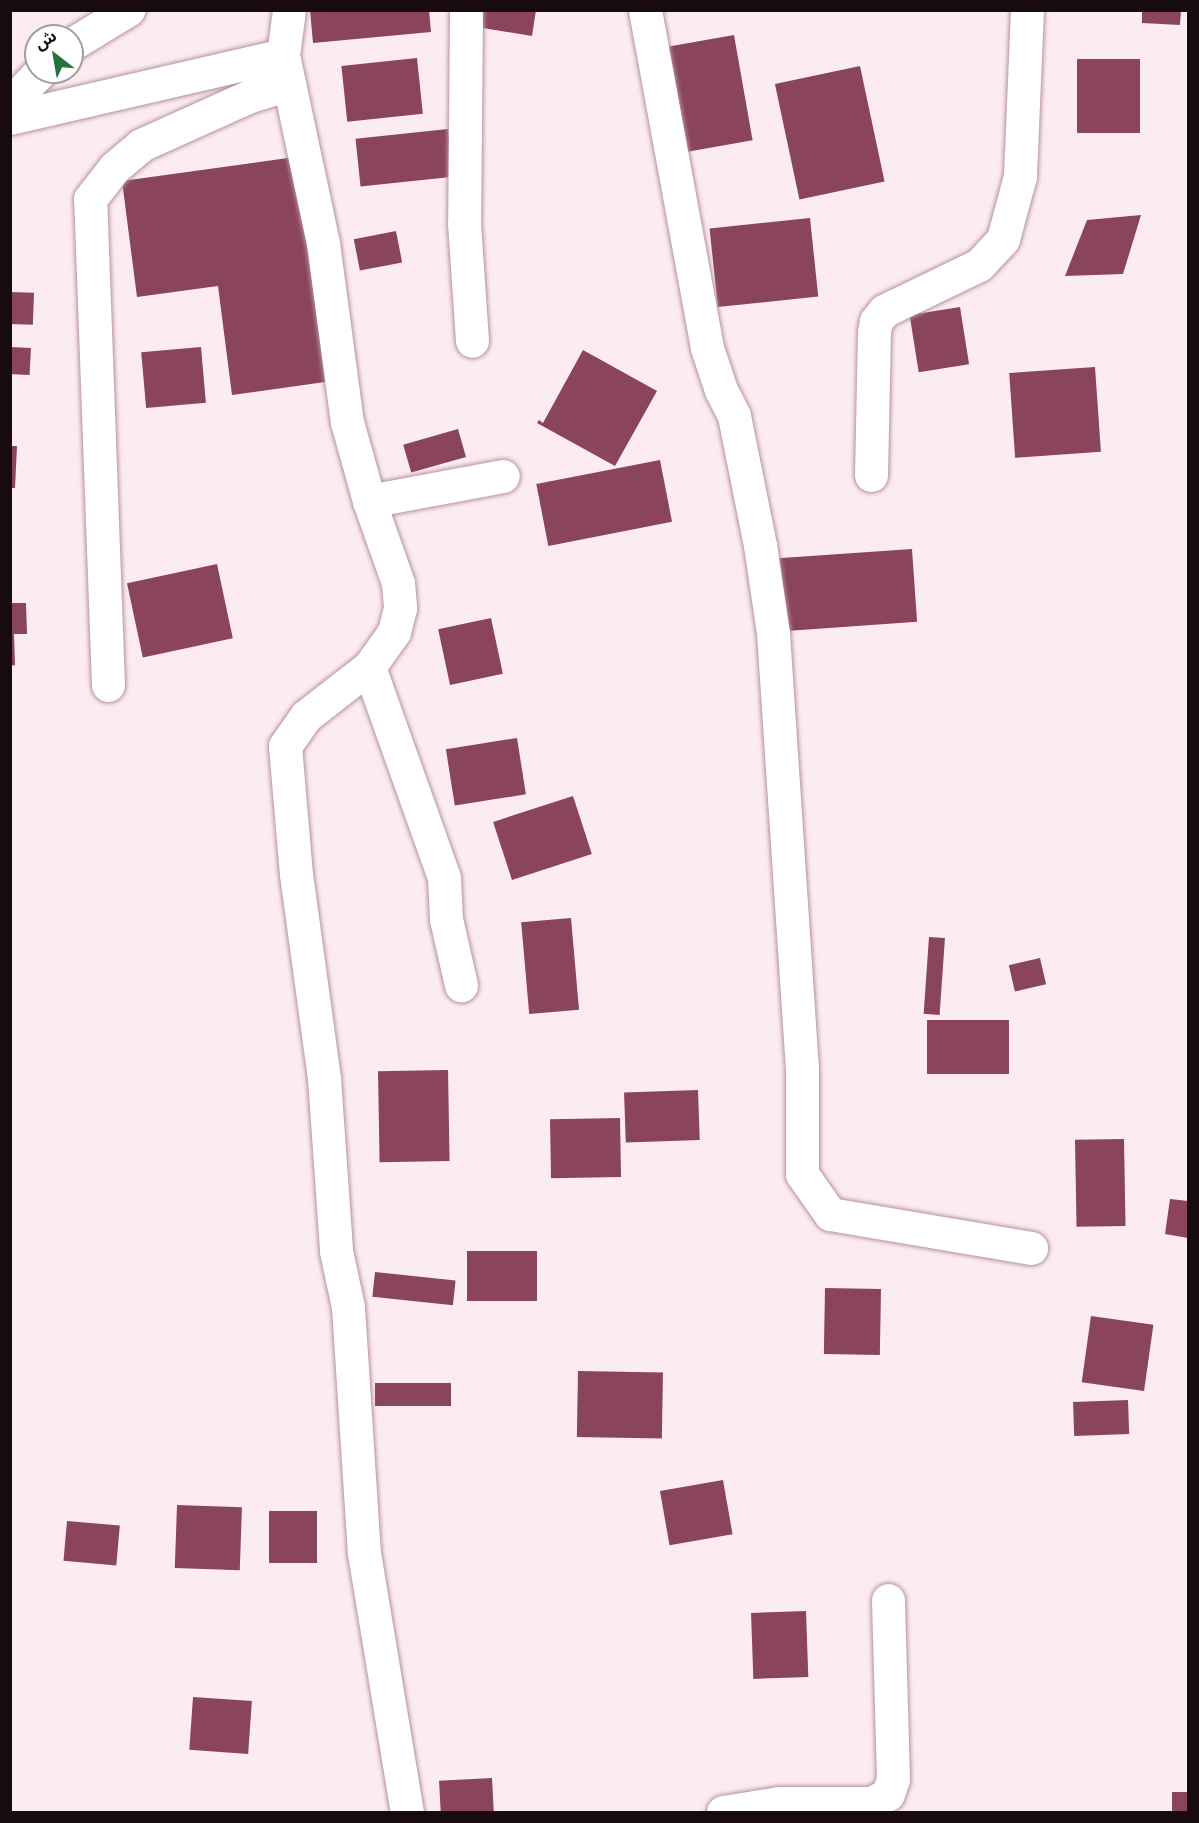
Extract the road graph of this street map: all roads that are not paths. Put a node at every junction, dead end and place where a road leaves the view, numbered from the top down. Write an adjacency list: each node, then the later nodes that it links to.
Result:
1 (128, 10): 6 (street)
2 (289, 10): 7 (street)
3 (466, 10): 11 (street)
4 (645, 10): 18 (street)
5 (1026, 10): 12 (street)
6 (84, 37)
7 (286, 70): 10 (street); 14 (street); 16 (street)
8 (28, 84): 9 (street)
9 (10, 103)
10 (10, 118)
11 (472, 341)
12 (871, 474)
13 (503, 476): 14 (street)
14 (369, 501): 15 (street)
15 (369, 667): 17 (street); 20 (street)
16 (108, 685)
17 (461, 985)
18 (1030, 1248)
19 (888, 1600): 21 (street)
20 (407, 1812)
21 (723, 1812)

